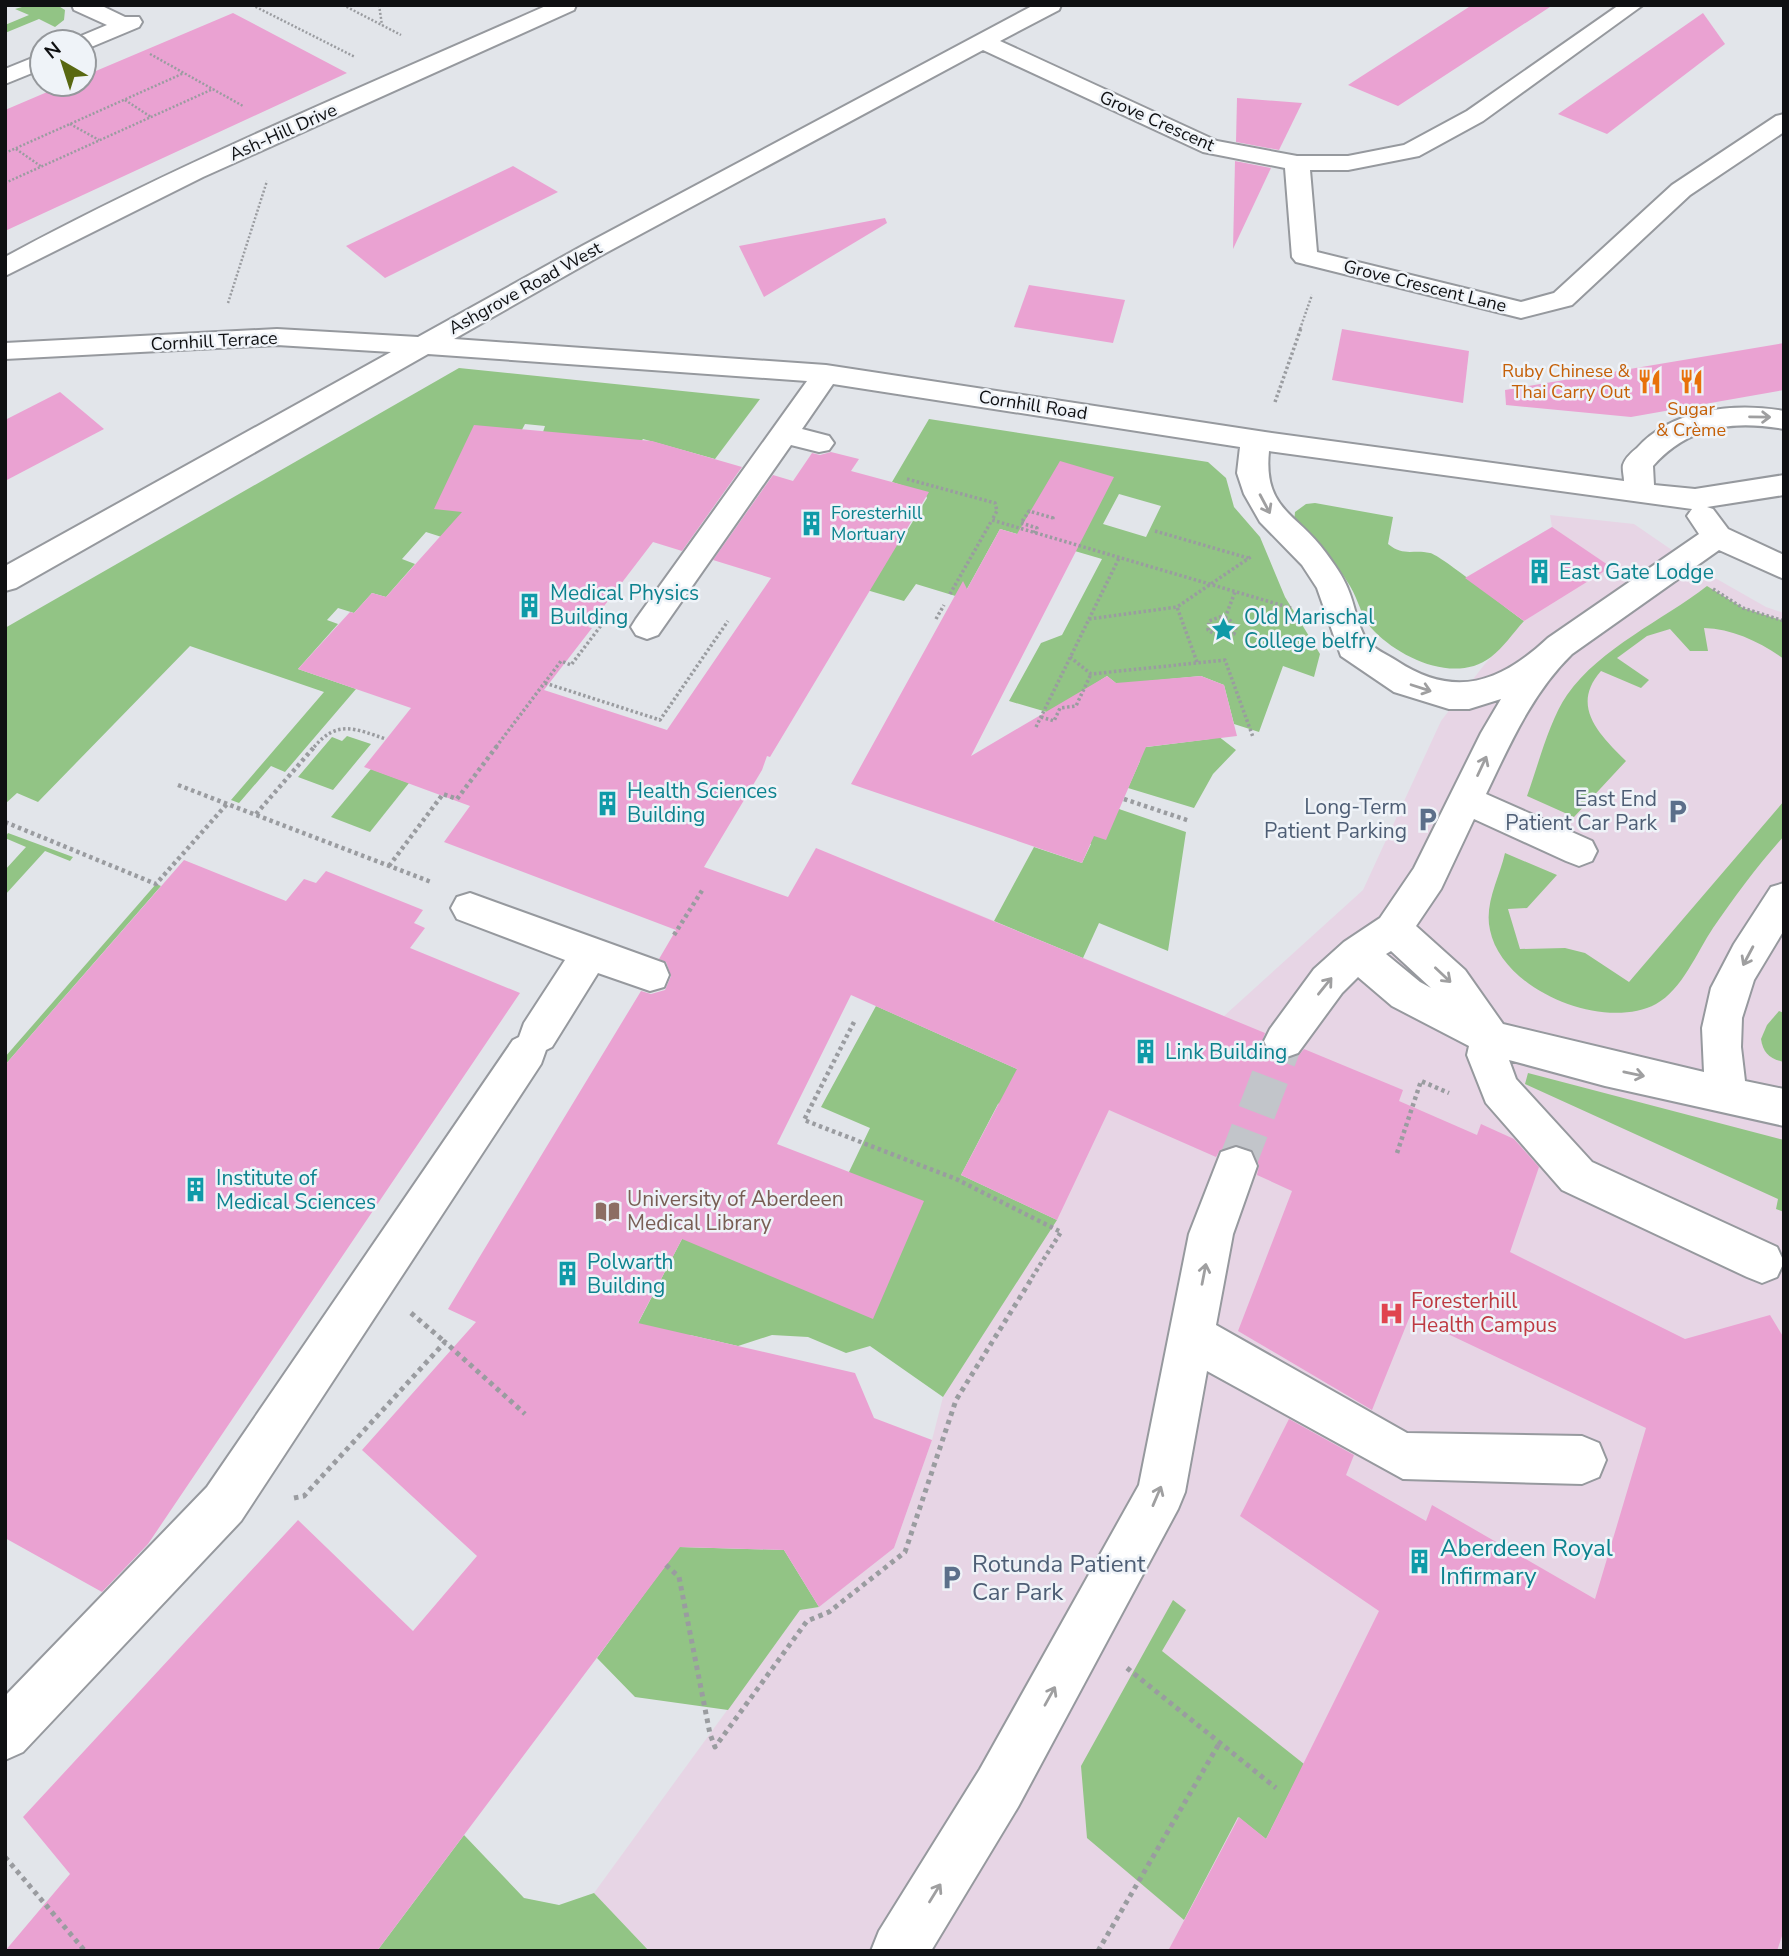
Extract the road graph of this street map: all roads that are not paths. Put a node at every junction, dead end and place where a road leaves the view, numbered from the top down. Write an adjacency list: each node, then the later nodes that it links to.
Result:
1 (82, 5): 6 (street)
2 (566, 5): 5 (street, Ash-Hill Drive)
3 (1051, 5): 7 (street, Ashgrove Road West)
4 (1633, 5): 11 (street, Grove Crescent)
5 (536, 11): 12 (street, Ash-Hill Drive)
6 (98, 37)
7 (982, 41): 11 (street, Grove Crescent); 13 (street, Ashgrove Road West)
8 (28, 67): 9 (street)
9 (5, 77)
10 (1784, 121): 11 (street, Grove Crescent Lane)
11 (1297, 163)
12 (5, 268)
13 (424, 345): 14 (street, Cornhill Terrace); 15 (street, Cornhill Road); 25 (street, Ashgrove Road West)
14 (5, 351)
15 (826, 373): 17 (street); 18 (street, Cornhill Road)
16 (1784, 420): 21 (street, one-way to 16)
17 (785, 435): 19 (street); 26 (street)
18 (1259, 440): 21 (street, Cornhill Road); 27 (street, one-way to 27)
19 (819, 443)
20 (1784, 485): 22 (street, Cornhill Road)
21 (1640, 493): 22 (street, Cornhill Road)
22 (1695, 499): 23 (street)
23 (1717, 536): 24 (street); 28 (street)
24 (1784, 568)
25 (5, 580)
26 (648, 627)
27 (1370, 661): 28 (street, one-way to 28); 29 (street)
28 (1539, 666): 30 (street, one-way to 28)
29 (1355, 692)
30 (1466, 800): 31 (street); 34 (street)
31 (1579, 851)
32 (1784, 898): 40 (street, one-way to 40)
33 (470, 908): 35 (street)
34 (1392, 929): 36 (street); 38 (street, one-way to 38)
35 (590, 953): 37 (street); 46 (street)
36 (1357, 953): 38 (street); 39 (street, one-way to 36)
37 (650, 975)
38 (1490, 1038): 40 (street, one-way to 40); 43 (street)
39 (1284, 1041)
40 (1727, 1093): 41 (street)
41 (1784, 1108)
42 (1236, 1166): 44 (street, one-way to 42)
43 (1762, 1262)
44 (1192, 1337): 45 (street); 47 (street, one-way to 44)
45 (1582, 1460)
46 (5, 1734)
47 (899, 1951)

